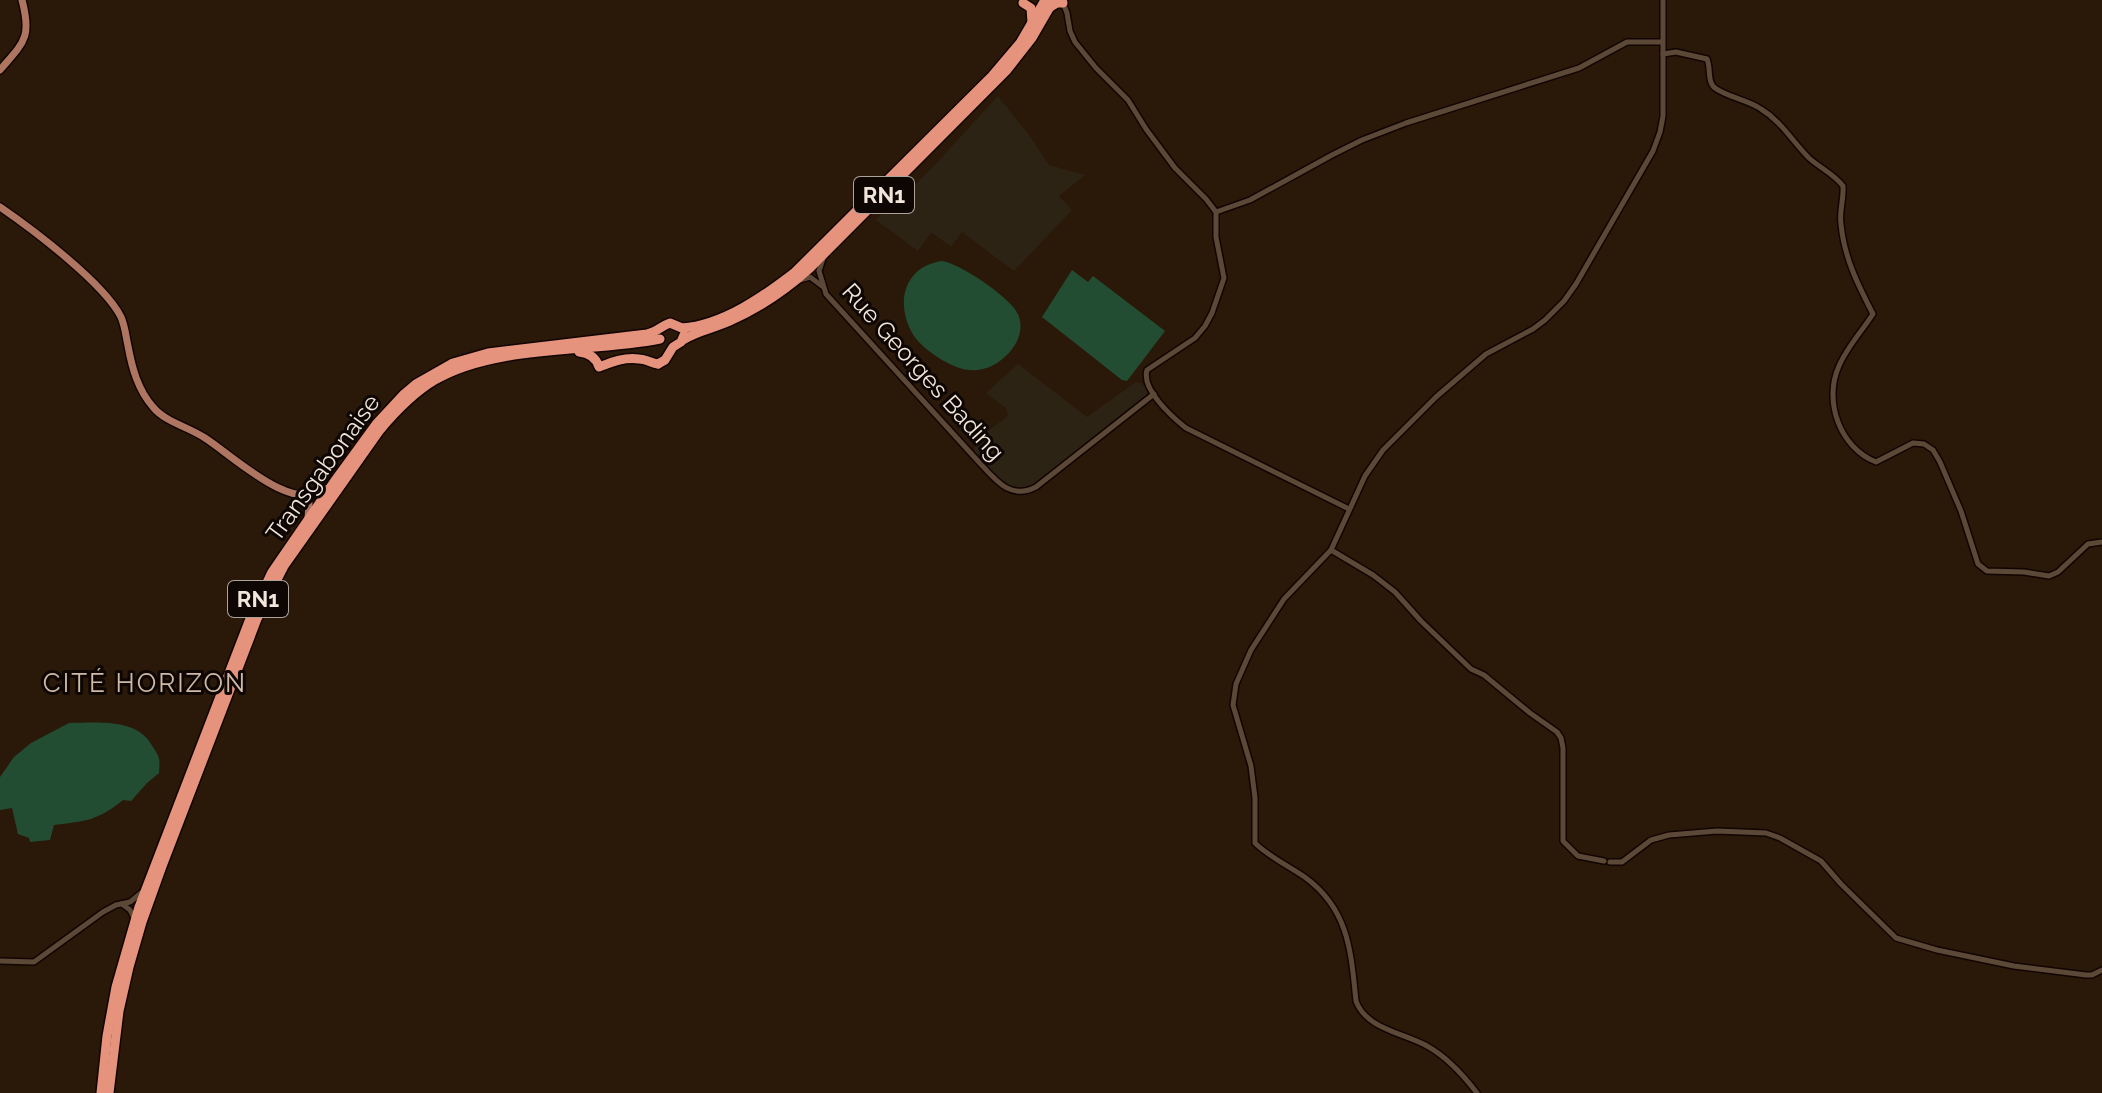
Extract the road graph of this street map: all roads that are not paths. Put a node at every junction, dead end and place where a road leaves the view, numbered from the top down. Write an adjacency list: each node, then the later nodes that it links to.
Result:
1 (22, 0): 8 (main road)
2 (1035, 0): 5 (highway)
3 (1663, 0): 6 (street)
4 (1055, 2): 5 (highway, RN1); 10 (street); 11 (highway, RN1)
5 (1031, 26): 14 (highway, RN1)
6 (1662, 42): 7 (street); 10 (street)
7 (1663, 54): 21 (street); 23 (street)
8 (0, 70)
9 (0, 207): 20 (main road)
10 (1216, 212): 18 (street)
11 (834, 245): 12 (street); 13 (highway, RN1)
12 (823, 286): 13 (street); 18 (street, Rue Georges Bading)
13 (784, 290): 16 (highway, RN1)
14 (682, 328): 15 (highway, RN1); 16 (highway)
15 (664, 340): 16 (highway, RN1); 17 (highway, Transgabonaise / RN1); 17 (highway); 19 (highway, Transgabonaise / RN1)
16 (683, 340)
17 (565, 350): 31 (highway, Transgabonaise / RN1)
18 (1154, 394): 21 (street)
19 (334, 482): 20 (main road); 22 (highway, Transgabonaise / RN1)
20 (299, 494): 22 (main road)
21 (1349, 509): 24 (street)
22 (307, 520): 25 (highway, Transgabonaise / RN1)
23 (2102, 542)
24 (1331, 550): 29 (street); 32 (street)
25 (146, 886): 26 (street); 27 (highway, Transgabonaise / RN1)
26 (121, 904): 27 (street); 28 (street)
27 (135, 920): 30 (highway, Transgabonaise / RN1)
28 (0, 961)
29 (2102, 970)
30 (101, 1093)
31 (109, 1093)
32 (1477, 1093)

